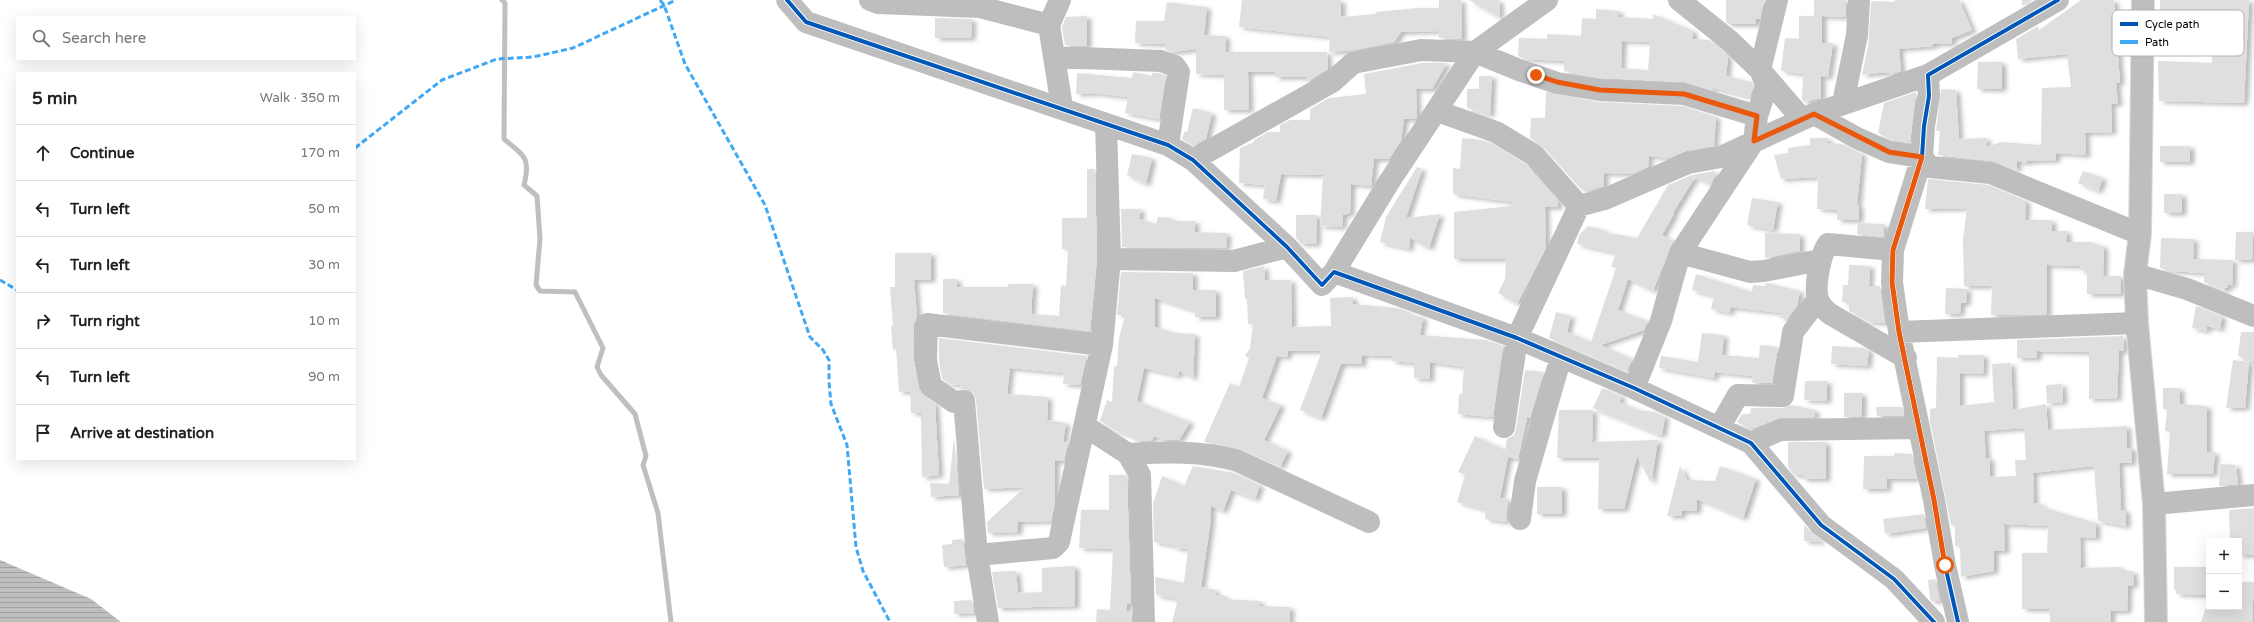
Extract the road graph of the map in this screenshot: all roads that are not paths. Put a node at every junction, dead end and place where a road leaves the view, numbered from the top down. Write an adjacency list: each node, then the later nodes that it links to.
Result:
1 (787, 0): 18 (street)
2 (870, 0): 11 (street)
3 (1060, 0): 11 (street)
4 (1547, 0): 12 (street)
5 (1678, 0): 15 (street)
6 (1777, 0): 15 (street)
7 (1859, 0): 17 (street)
8 (2058, 0): 16 (street)
9 (2143, 0): 10 (street)
10 (2143, 10)
11 (1049, 25): 14 (street)
12 (1475, 52): 19 (street); 20 (street); 26 (street)
13 (2142, 56): 28 (street)
14 (1054, 57): 18 (street); 24 (street)
15 (1760, 70): 20 (street); 21 (street)
16 (1928, 75): 17 (street); 25 (street)
17 (1843, 104): 21 (street)
18 (1062, 107): 22 (street)
19 (1437, 111): 27 (street); 34 (street)
20 (1757, 116): 23 (street)
21 (1808, 117): 23 (street); 25 (street)
22 (1106, 124): 24 (street); 32 (street)
23 (1754, 141): 27 (street); 31 (street)
24 (1168, 145): 26 (street)
25 (1922, 157): 28 (street); 30 (street)
26 (1193, 160): 29 (street)
27 (1579, 206): 40 (street)
28 (2140, 234): 35 (street)
29 (1287, 246): 32 (street); 34 (street)
30 (1893, 250): 33 (street); 39 (street)
31 (1680, 253): 33 (street); 44 (street)
32 (1110, 259): 41 (street)
33 (1820, 260): 36 (street)
34 (1334, 272): 40 (street)
35 (2135, 274): 37 (street); 38 (street)
36 (1818, 299): 43 (street); 47 (street)
37 (2254, 316)
38 (2137, 323): 39 (street); 52 (street)
39 (1899, 332): 43 (street)
40 (1517, 338): 42 (street); 46 (street)
41 (1102, 345): 45 (street); 55 (street)
42 (1561, 357): 44 (street); 53 (street)
43 (1906, 358): 48 (street)
44 (1634, 388): 47 (street)
45 (1085, 426): 50 (street); 55 (street)
46 (1504, 427)
47 (1719, 428): 49 (street)
48 (1918, 428): 49 (street); 59 (street)
49 (1751, 443): 58 (street)
50 (1128, 454): 54 (street); 57 (street)
51 (2254, 496): 52 (street)
52 (2154, 504): 60 (street)
53 (1520, 518)
54 (1369, 522)
55 (977, 555): 56 (street)
56 (988, 622)
57 (1144, 622)
58 (1934, 622)
59 (1958, 622)
60 (2156, 622)

